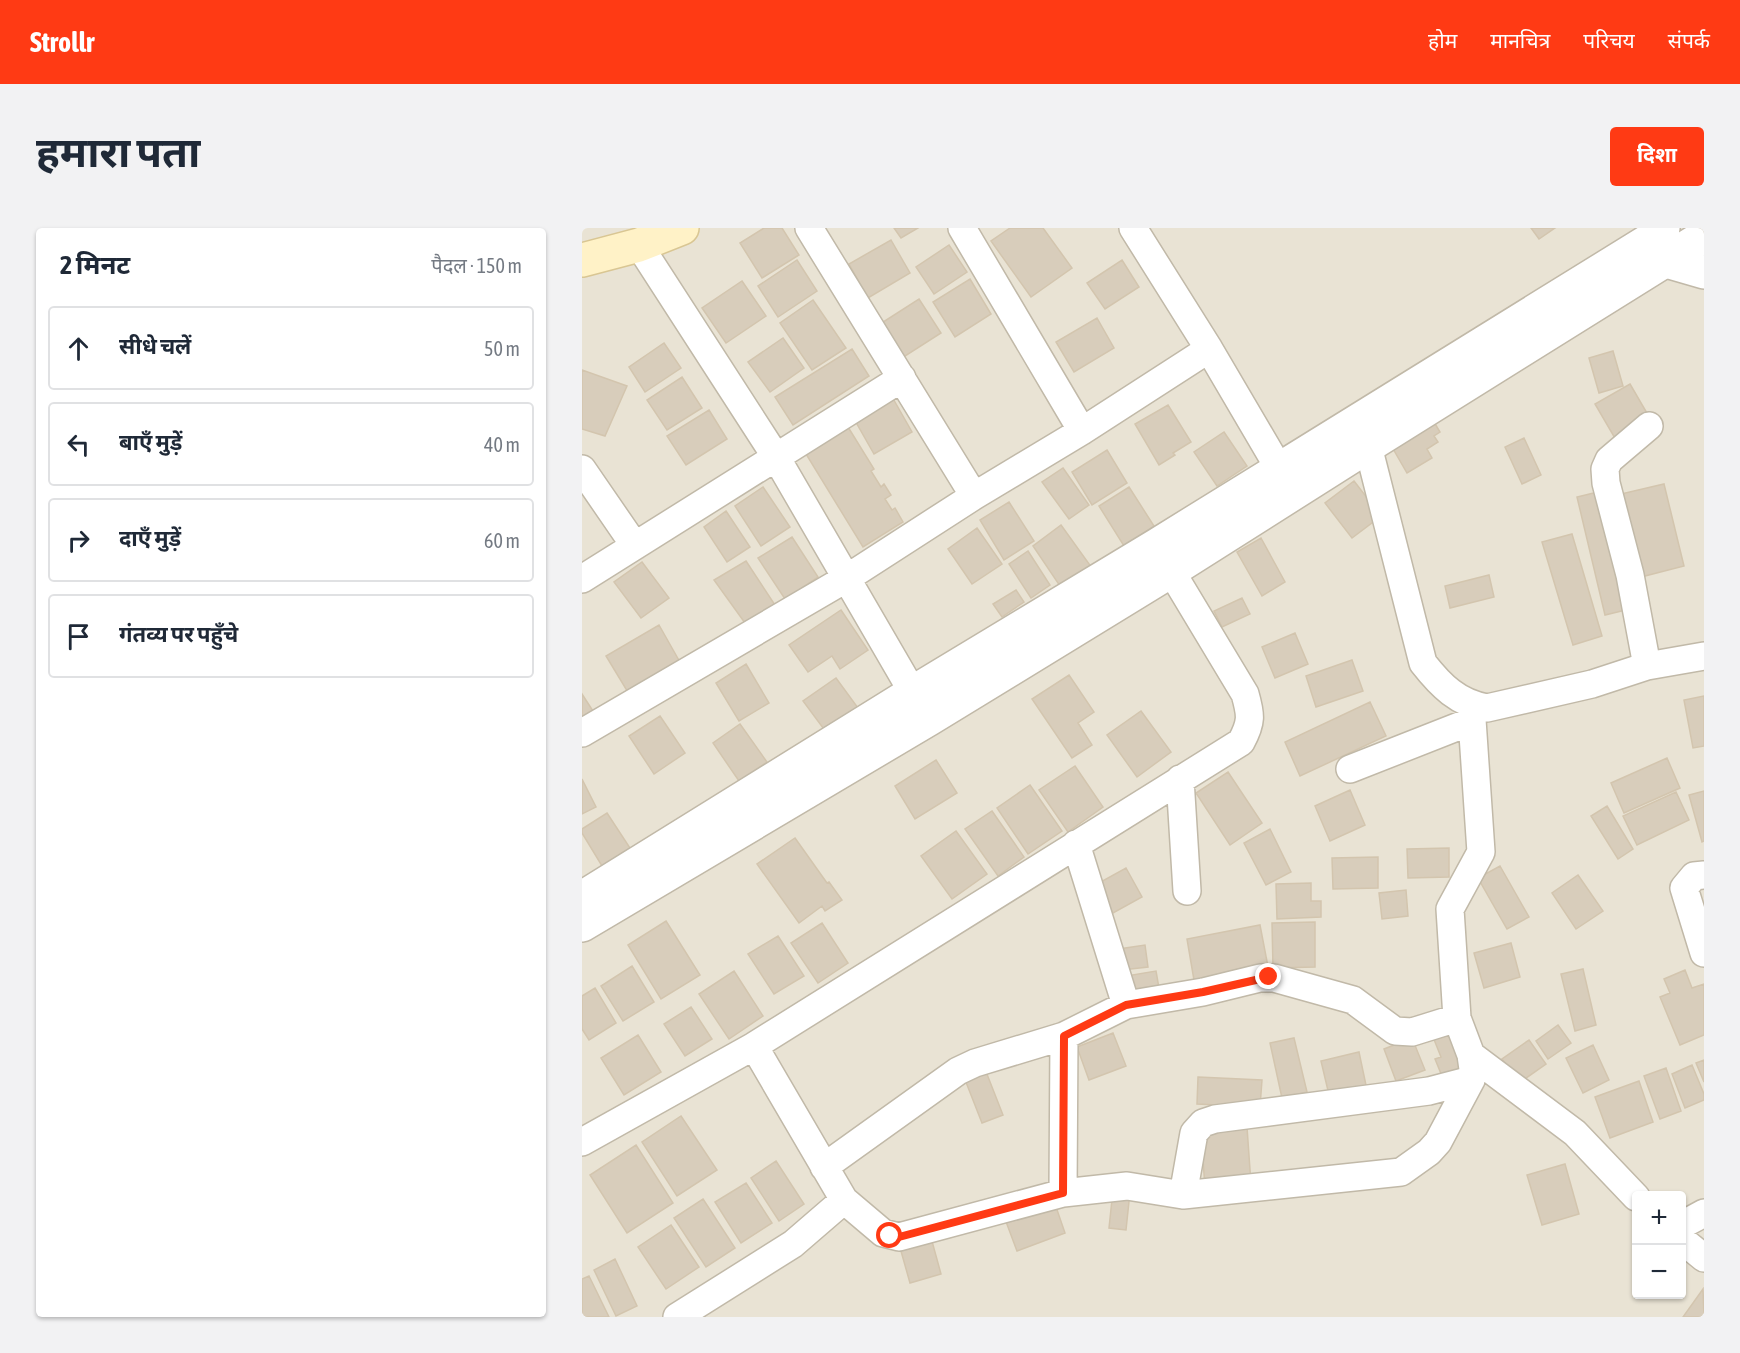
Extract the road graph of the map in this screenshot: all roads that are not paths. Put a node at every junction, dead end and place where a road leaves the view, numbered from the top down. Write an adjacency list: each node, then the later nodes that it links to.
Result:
1 (682, 228): 7 (main road)
2 (808, 228): 11 (street)
3 (962, 228): 13 (street)
4 (1133, 228): 10 (street)
5 (1695, 237): 6 (street)
6 (1654, 239): 9 (street); 14 (street); 17 (street)
7 (639, 245): 8 (main road); 15 (street)
8 (582, 260)
9 (1704, 272)
10 (1209, 349): 13 (street); 17 (street)
11 (902, 378): 15 (street); 18 (street)
12 (1649, 426): 24 (street)
13 (1082, 431): 18 (street)
14 (1368, 446): 17 (street); 26 (street)
15 (776, 457): 19 (street); 21 (street)
16 (582, 469): 19 (street)
17 (1286, 481): 20 (street); 25 (street)
18 (974, 496): 21 (street)
19 (635, 546): 22 (street)
20 (1171, 571): 25 (street); 29 (street)
21 (847, 578): 25 (street); 27 (street)
22 (582, 579)
23 (1704, 656): 24 (street)
24 (1647, 666): 26 (street)
25 (920, 706): 33 (street); 34 (street)
26 (1471, 713): 28 (street); 37 (street)
27 (582, 733)
28 (1350, 769)
29 (1180, 779): 30 (street); 32 (street)
30 (1076, 844): 36 (street); 39 (street)
31 (1704, 875): 35 (street)
32 (1187, 891)
33 (582, 898)
34 (582, 925)
35 (1704, 953)
36 (1126, 1005): 37 (street); 38 (street)
37 (1457, 1018): 40 (street)
38 (1064, 1036): 42 (street); 43 (street)
39 (754, 1046): 41 (street); 42 (street)
40 (1471, 1068): 44 (street); 45 (street); 45 (street)
41 (582, 1142)
42 (824, 1167): 46 (street)
43 (1063, 1193): 45 (street); 46 (street)
44 (1632, 1193)
45 (1184, 1195)
46 (844, 1200): 51 (street)
47 (1704, 1213): 48 (street)
48 (1686, 1223)
49 (1686, 1243): 50 (street)
50 (1704, 1258)
51 (677, 1317)

